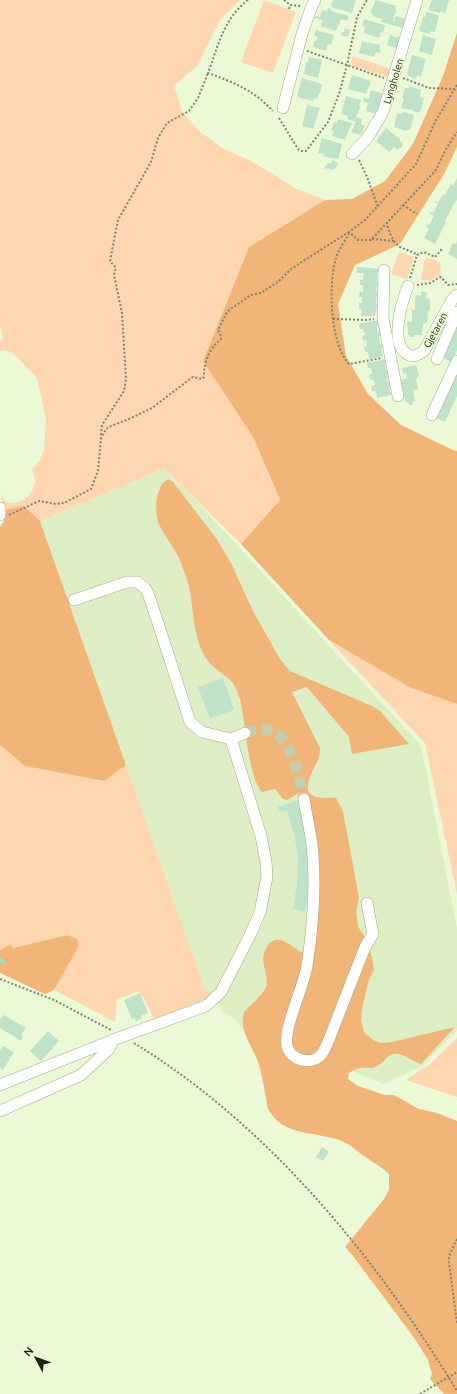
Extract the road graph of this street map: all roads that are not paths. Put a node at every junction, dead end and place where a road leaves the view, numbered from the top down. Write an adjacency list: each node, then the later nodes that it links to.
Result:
1 (417, 0): 4 (street, Lyngholen)
2 (313, 4): 3 (street)
3 (278, 112)
4 (354, 153)
5 (384, 270): 8 (street)
6 (408, 286): 9 (street, Gjetaren)
7 (457, 295): 11 (street, Gjetaren)
8 (383, 302): 9 (street); 14 (street)
9 (401, 304): 11 (street, Gjetaren)
10 (457, 312): 11 (street)
11 (446, 324): 12 (street)
12 (437, 359)
13 (457, 361): 15 (street)
14 (398, 396)
15 (432, 415)
16 (74, 600): 18 (street)
17 (245, 733): 18 (street)
18 (231, 740): 21 (street)
19 (304, 800): 20 (street)
20 (367, 903)
21 (118, 1038): 22 (street); 23 (street)
22 (0, 1085)
23 (0, 1111)

